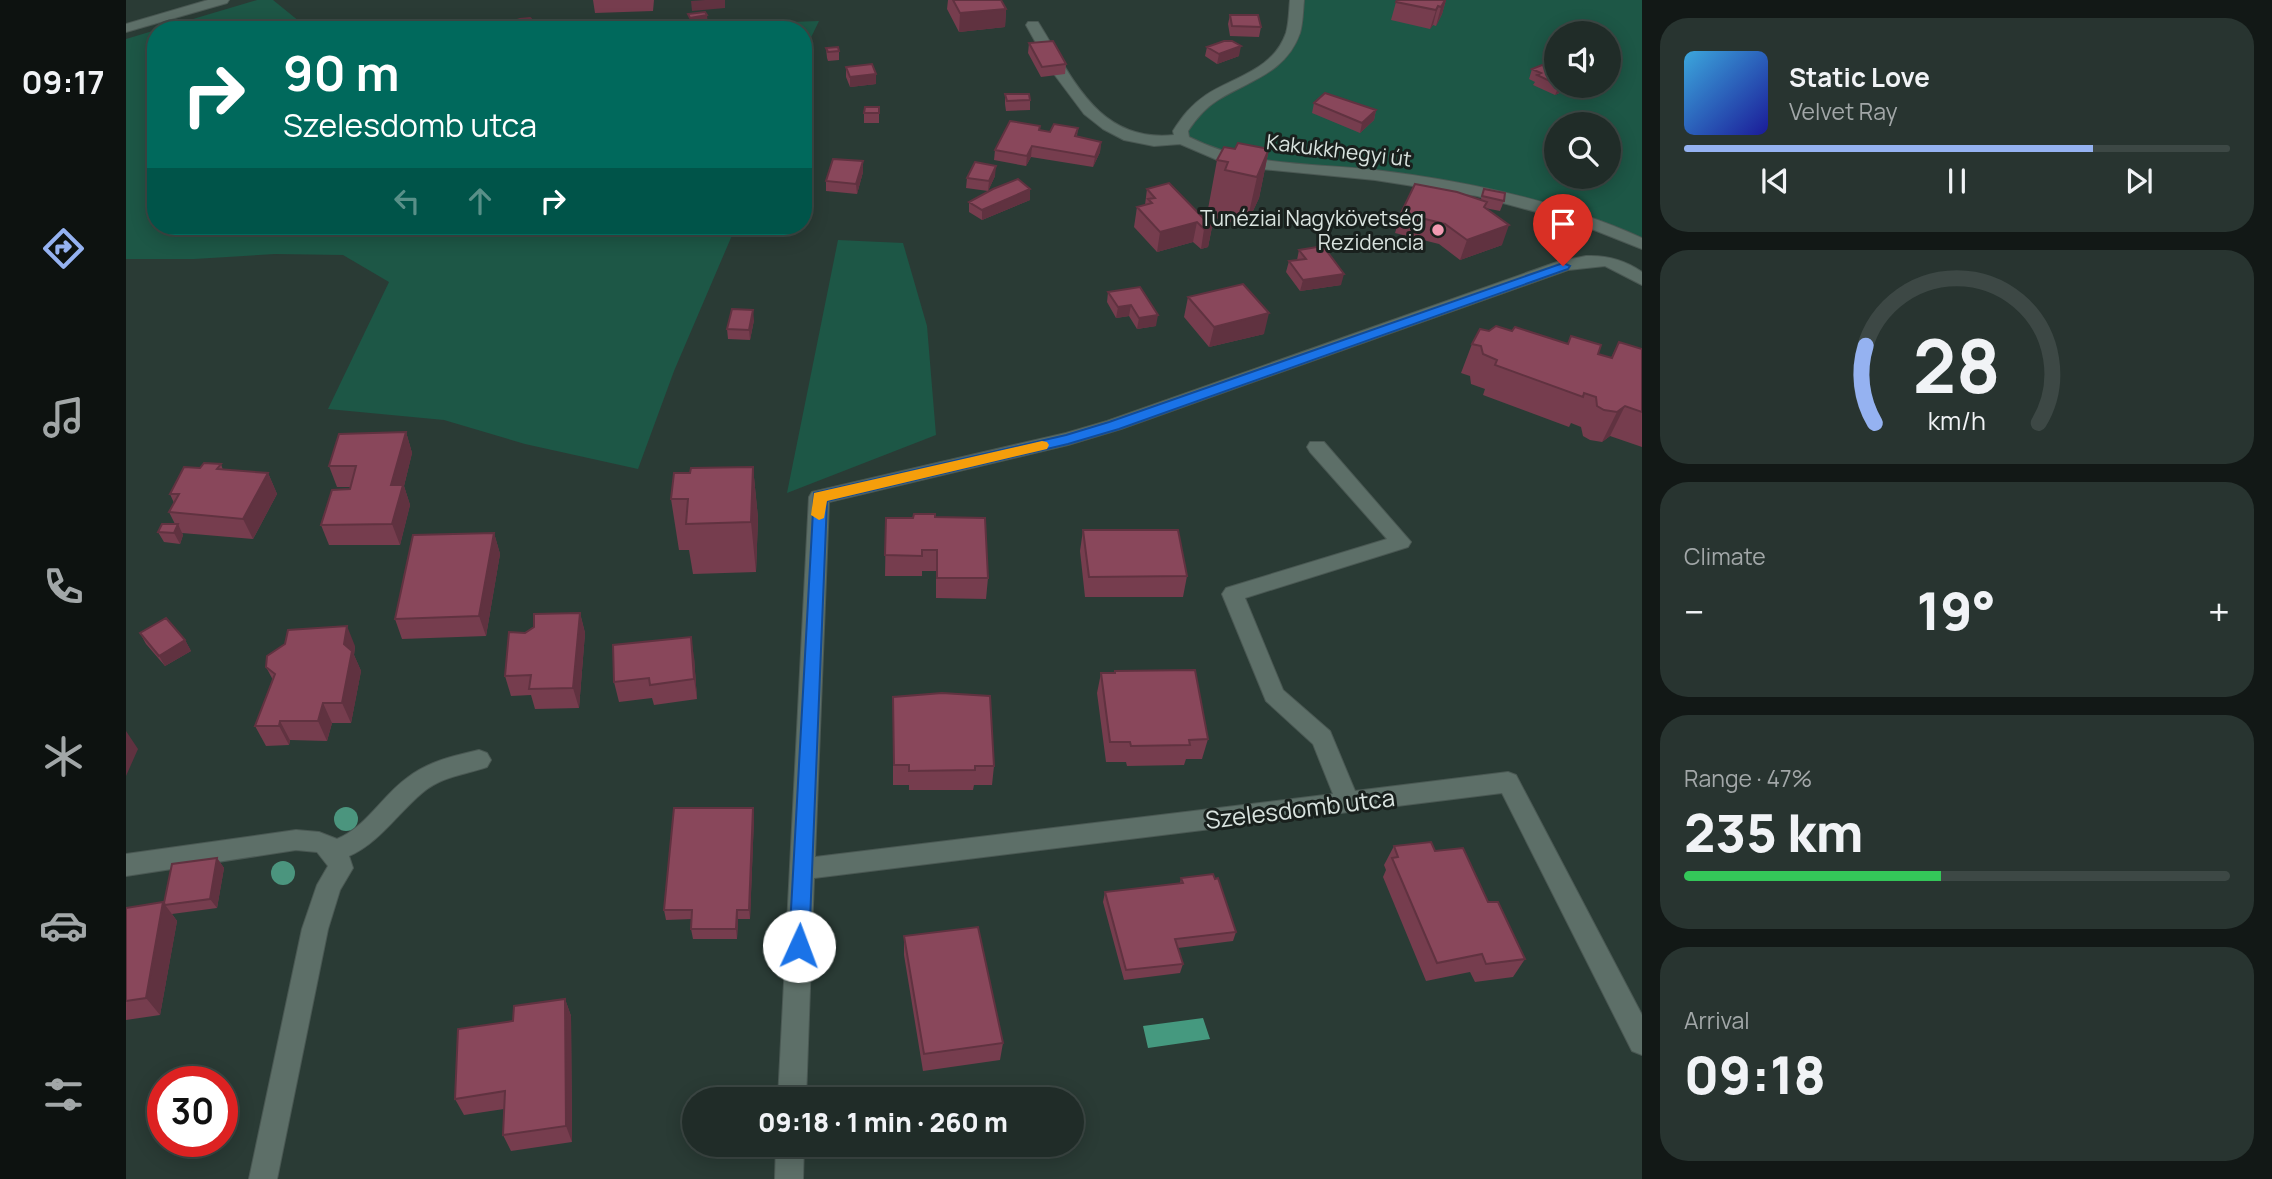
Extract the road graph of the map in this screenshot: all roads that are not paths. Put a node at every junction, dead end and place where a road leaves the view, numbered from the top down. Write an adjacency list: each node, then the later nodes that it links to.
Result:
1 (222, 0): 3 (street)
2 (1297, 0): 7 (street)
3 (150, 21)
4 (147, 22): 6 (street)
5 (1033, 25): 7 (street)
6 (126, 28)
7 (1182, 139): 8 (street, Kakukkhegyi út)
8 (1642, 244)
9 (1642, 280): 15 (street)
10 (1317, 447): 12 (street)
11 (479, 760): 13 (street)
12 (1348, 802): 15 (street, Szelesdomb utca); 16 (street, Szelesdomb utca)
13 (335, 851): 14 (street); 19 (street)
14 (126, 865)
15 (802, 869): 17 (street)
16 (1642, 1042)
17 (793, 1087)
18 (790, 1157): 20 (street)
19 (263, 1179)
20 (789, 1179)

